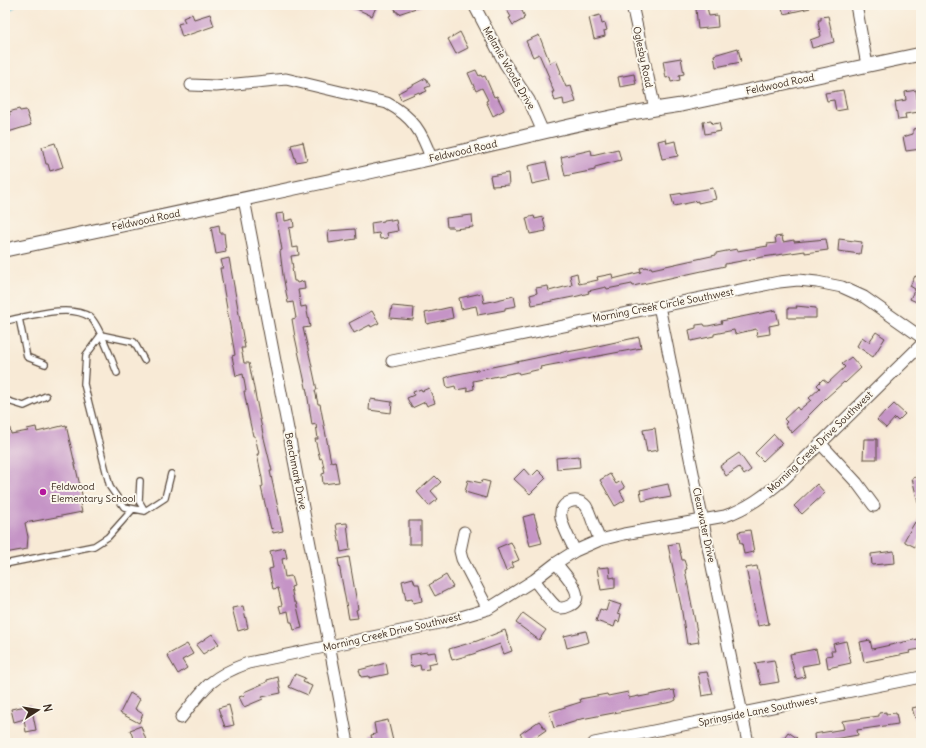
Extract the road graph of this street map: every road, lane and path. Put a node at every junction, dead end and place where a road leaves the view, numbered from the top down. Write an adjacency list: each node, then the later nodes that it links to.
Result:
1 (474, 5): 8 (street, Melanie Woods Drive)
2 (632, 5): 7 (street, Oglesby Road)
3 (856, 5): 5 (street)
4 (921, 54): 5 (street, Feldwood Road)
5 (867, 65): 7 (street, Feldwood Road)
6 (191, 85): 9 (street)
7 (655, 109): 8 (street, Feldwood Road)
8 (543, 132): 9 (street, Feldwood Road)
9 (431, 158): 10 (street, Feldwood Road)
10 (244, 199): 11 (street, Feldwood Road); 38 (street, Benchmark Drive)
11 (5, 250)
12 (659, 306): 16 (street, Morning Creek Circle Southwest); 19 (street, Morning Creek Circle Southwest); 30 (street, Clearwater Drive)
13 (19, 318): 14 (lane); 15 (lane); 20 (lane)
14 (5, 321)
15 (101, 335): 18 (lane); 21 (lane); 28 (lane)
16 (921, 337)
17 (921, 345): 24 (street, Morning Creek Drive Southwest)
18 (144, 360)
19 (392, 361)
20 (45, 364)
21 (117, 373)
22 (46, 396): 23 (lane)
23 (5, 400)
24 (820, 443): 27 (street); 30 (street, Morning Creek Drive Southwest)
25 (171, 474): 29 (lane)
26 (140, 480): 29 (lane)
27 (874, 506)
28 (133, 509): 29 (lane); 35 (lane)
29 (145, 512)
30 (703, 519): 32 (street, Morning Creek Drive Southwest); 40 (street, Clearwater Drive)
31 (464, 532): 37 (street)
32 (600, 540): 33 (street, Morning Creek Drive Southwest); 33 (street)
33 (575, 551): 34 (street, Morning Creek Drive Southwest)
34 (556, 563): 36 (street, Morning Creek Drive Southwest); 36 (street)
35 (5, 564)
36 (534, 580): 37 (street, Morning Creek Drive Southwest)
37 (488, 609): 38 (street, Morning Creek Drive Southwest)
38 (330, 646): 41 (street, Morning Creek Drive Southwest); 42 (street, Benchmark Drive)
39 (921, 678): 40 (street, Springside Lane Southwest)
40 (742, 714): 43 (street, Springside Lane Southwest); 44 (street, Clearwater Drive)
41 (181, 718)
42 (348, 743)
43 (594, 743)
44 (748, 743)

